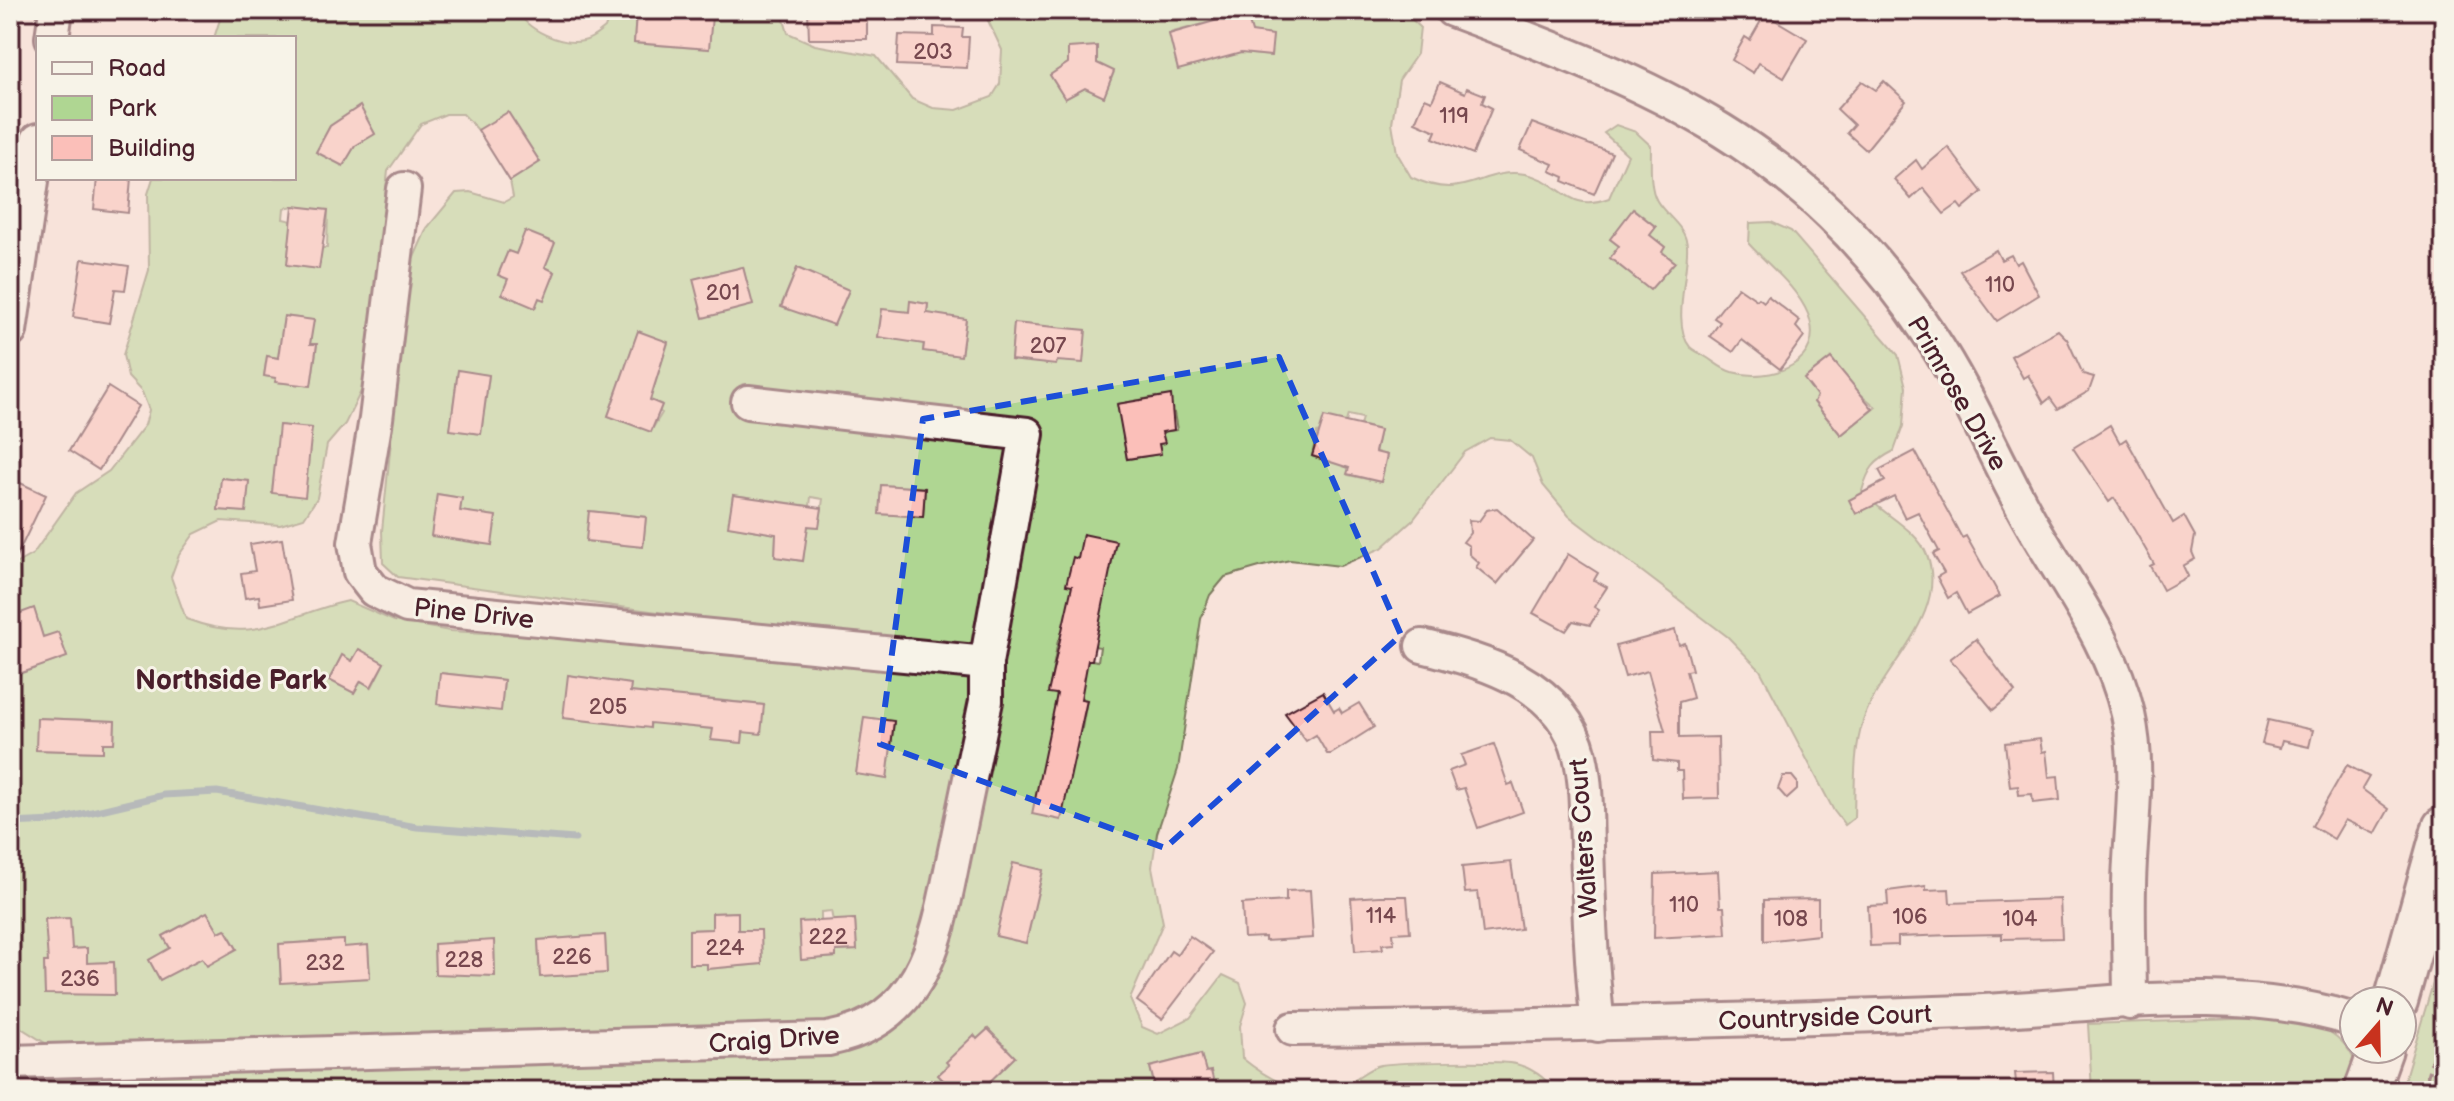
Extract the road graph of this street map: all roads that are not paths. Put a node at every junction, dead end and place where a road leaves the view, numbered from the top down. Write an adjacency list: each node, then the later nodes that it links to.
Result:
1 (56, 10): 3 (street)
2 (1452, 10): 12 (street, Primrose Drive)
3 (52, 36)
4 (36, 154): 6 (street)
5 (404, 189): 9 (street, Pine Drive)
6 (10, 331)
7 (748, 402): 9 (street, Craig Drive)
8 (1422, 646): 14 (street, Walters Court)
9 (986, 663): 16 (street, Craig Drive)
10 (2444, 828): 11 (main road)
11 (2400, 985)
12 (2130, 1003): 13 (street, Countryside Court); 14 (street, Countryside Court)
13 (2338, 1016)
14 (1598, 1025): 15 (street, Countryside Court)
15 (1293, 1029)
16 (10, 1062)
17 (2375, 1065): 18 (main road)
18 (2366, 1091)

